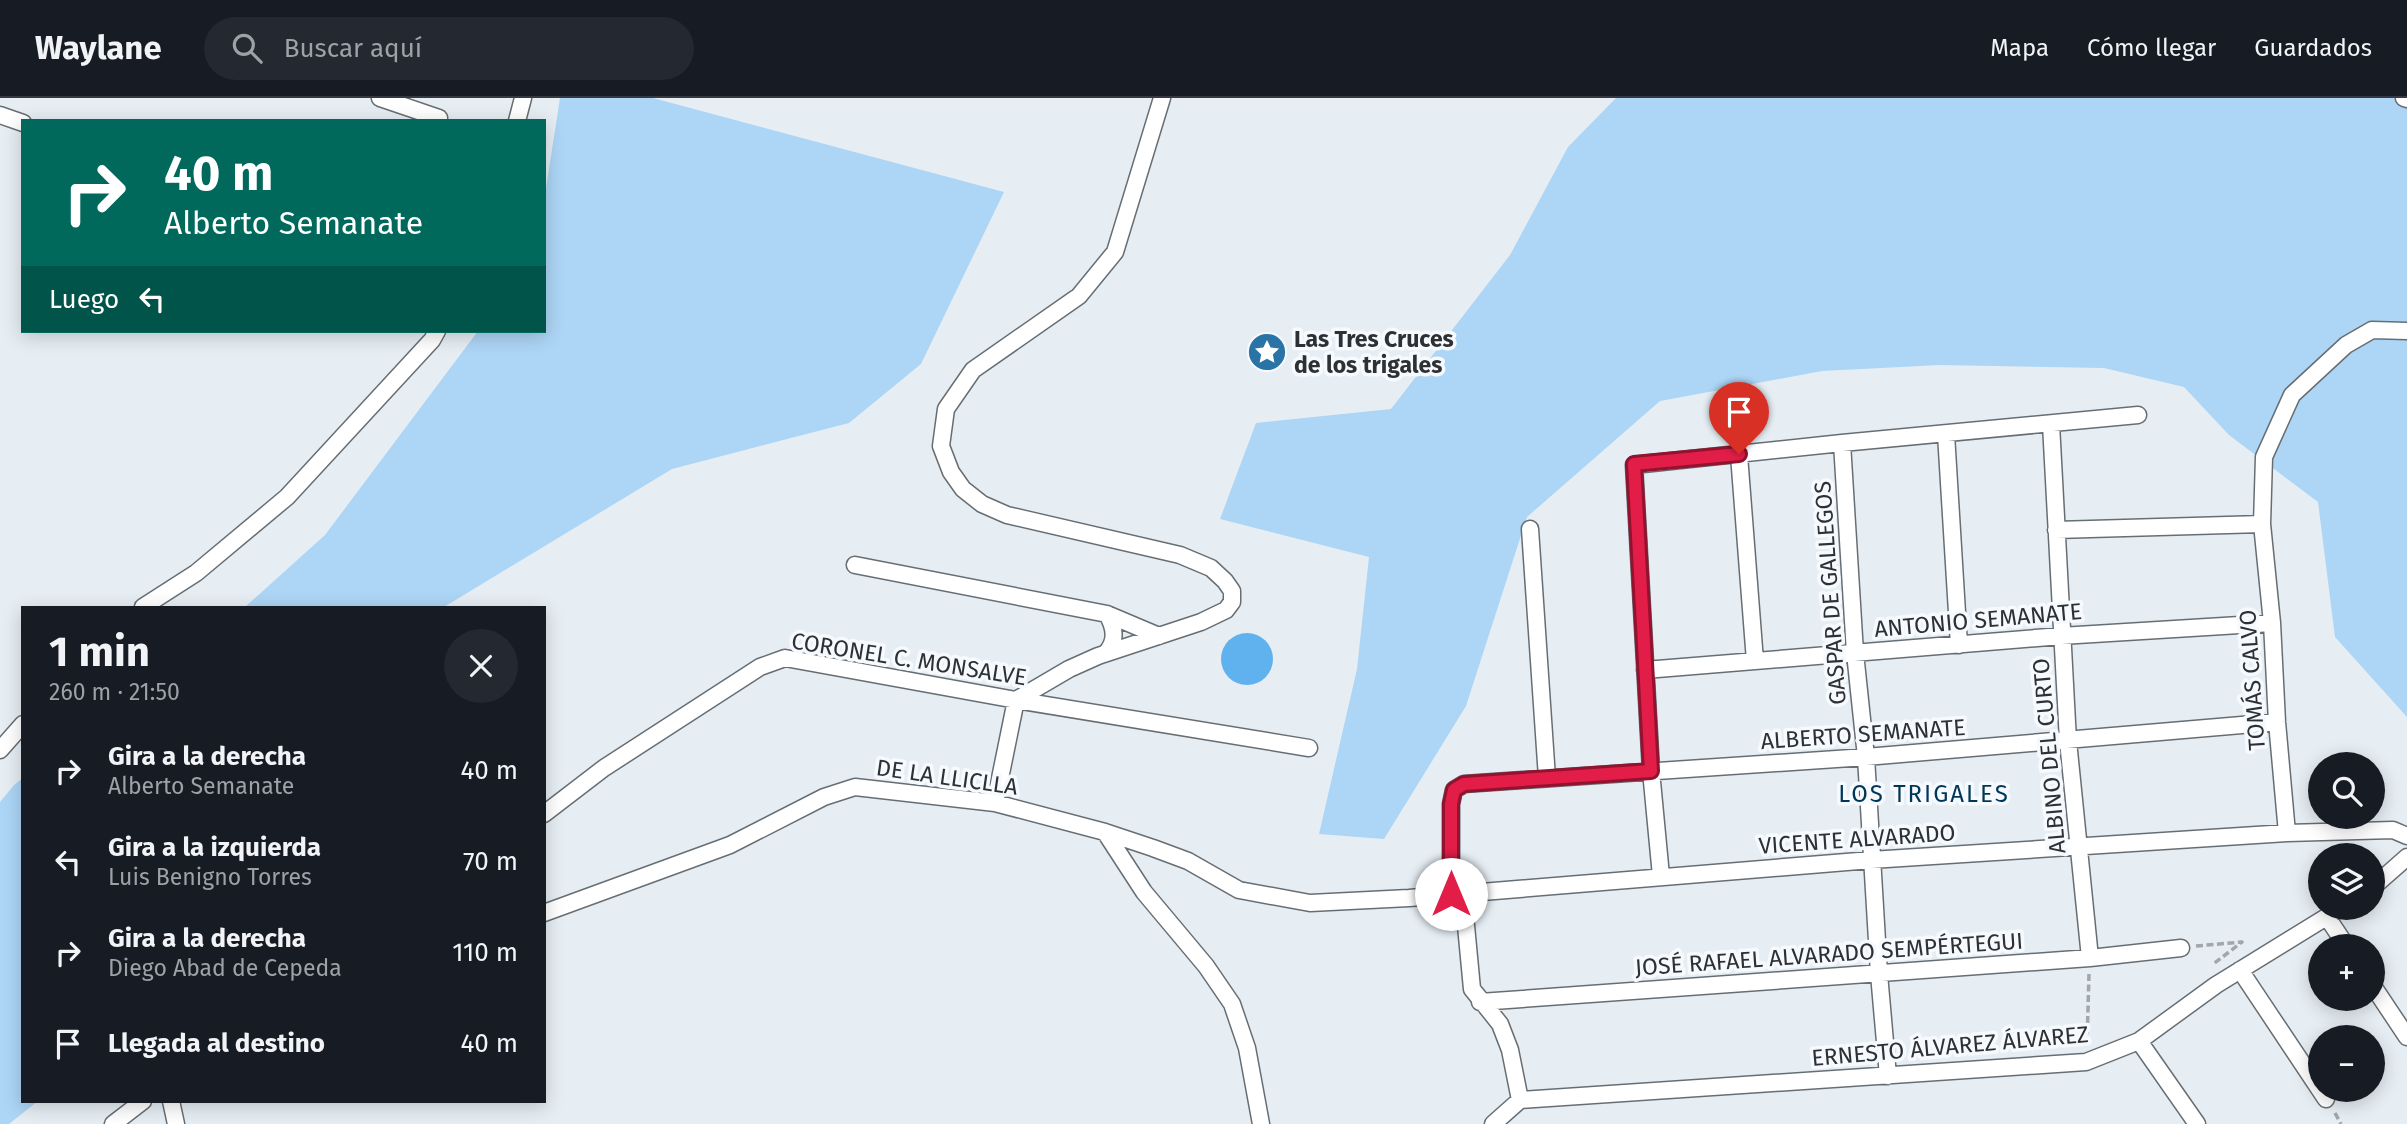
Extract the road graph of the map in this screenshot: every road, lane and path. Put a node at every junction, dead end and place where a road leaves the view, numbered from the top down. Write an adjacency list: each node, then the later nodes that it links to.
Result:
1 (380, 98): 5 (street)
2 (523, 98): 6 (street)
3 (1162, 98): 22 (street)
4 (0, 115): 7 (street)
5 (439, 118)
6 (518, 119)
7 (21, 122)
8 (2407, 331): 15 (street, TOMÁS CALVO)
9 (436, 333): 19 (street)
10 (2138, 415): 11 (street)
11 (2051, 424): 12 (street); 17 (street, ALBINO DEL CURTO)
12 (1946, 434): 13 (street); 24 (street)
13 (1842, 443): 14 (street); 26 (street, GASPAR DE GALLEGOS)
14 (1739, 454): 27 (street); 28 (street)
15 (2262, 524): 17 (street); 21 (street, TOMÁS CALVO)
16 (1530, 529): 37 (street)
17 (2056, 530): 23 (street, ALBINO DEL CURTO)
18 (855, 565): 20 (street)
19 (145, 606)
20 (1107, 614): 22 (street); 25 (street)
21 (2272, 623): 23 (street, ANTONIO SEMANATE); 30 (street, TOMÁS CALVO)
22 (1159, 636): 25 (street)
23 (2061, 636): 24 (street, ANTONIO SEMANATE); 32 (street, ALBINO DEL CURTO)
24 (1958, 645): 26 (street, ANTONIO SEMANATE)
25 (1106, 653): 29 (street)
26 (1855, 653): 27 (street, ANTONIO SEMANATE); 35 (street, GASPAR DE GALLEGOS)
27 (1755, 661): 28 (street, ANTONIO SEMANATE)
28 (1645, 670): 36 (street)
29 (1016, 700): 33 (street, CORONEL C. MONSALVE); 38 (street); 39 (street, CORONEL C. MONSALVE)
30 (2277, 722): 32 (street, ALBERTO SEMANATE); 41 (street, TOMÁS CALVO)
31 (21, 726): 34 (street)
32 (2068, 741): 35 (street, ALBERTO SEMANATE); 43 (street, ALBINO DEL CURTO)
33 (1309, 748)
34 (0, 750)
35 (1866, 757): 36 (street, ALBERTO SEMANATE); 45 (street, GASPAR DE GALLEGOS)
36 (1651, 771): 37 (street, ALBERTO SEMANATE); 46 (street)
37 (1547, 778): 48 (street, ALBERTO SEMANATE)
38 (995, 803): 40 (street, DE LA LLICLLA); 50 (street, DE LA LLICLLA)
39 (546, 812)
40 (1105, 832): 49 (street, DE LA LLICLLA); 69 (street)
41 (2287, 833): 42 (street, VICENTE ALVARADO); 43 (street, VICENTE ALVARADO)
42 (2407, 836)
43 (2079, 847): 45 (street, VICENTE ALVARADO); 53 (street, ALBINO DEL CURTO)
44 (2407, 857): 47 (street)
45 (1871, 860): 46 (street, VICENTE ALVARADO); 56 (street, GASPAR DE GALLEGOS)
46 (1661, 876): 48 (street, VICENTE ALVARADO)
47 (2385, 876)
48 (1457, 894): 49 (street, VICENTE ALVARADO); 57 (street)
49 (1310, 903)
50 (546, 912)
51 (2322, 920): 55 (street, ERNESTO ÁLVAREZ ÁLVAREZ)
52 (2180, 948): 53 (street, JOSÉ RAFAEL ALVARADO SEMPÉRTEGUI); 54 (path)
53 (2090, 958): 56 (street, JOSÉ RAFAEL ALVARADO SEMPÉRTEGUI); 61 (path)
54 (2209, 967)
55 (2240, 970): 60 (street, ERNESTO ÁLVAREZ ÁLVAREZ); 62 (street)
56 (1879, 974): 57 (street, JOSÉ RAFAEL ALVARADO SEMPÉRTEGUI); 63 (street, GASPAR DE GALLEGOS)
57 (1480, 1002): 64 (street)
58 (2385, 1004): 59 (street)
59 (2407, 1037)
60 (2139, 1041): 61 (street, ERNESTO ÁLVAREZ ÁLVAREZ); 71 (street)
61 (2086, 1062): 63 (street, ERNESTO ÁLVAREZ ÁLVAREZ)
62 (2308, 1072)
63 (1888, 1076): 64 (street, ERNESTO ÁLVAREZ ÁLVAREZ)
64 (1520, 1100): 70 (street)
65 (140, 1103): 67 (street)
66 (171, 1103): 68 (street)
67 (113, 1124)
68 (176, 1124)
69 (1261, 1124)
70 (1493, 1124)
71 (2197, 1124)

